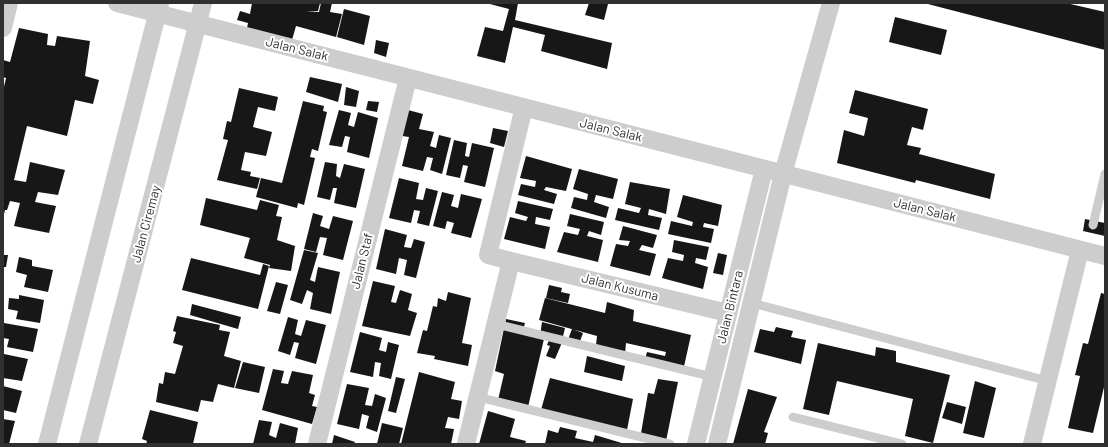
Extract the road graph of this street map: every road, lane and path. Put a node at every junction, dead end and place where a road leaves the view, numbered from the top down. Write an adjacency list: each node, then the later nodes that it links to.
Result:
1 (117, 3): 5 (street, Jalan Salak)
2 (203, 3): 6 (street, Jalan Ciremay)
3 (831, 3): 11 (street)
4 (7, 7): 7 (street)
5 (159, 8): 6 (street, Jalan Salak); 24 (street)
6 (198, 24): 8 (street, Jalan Salak); 25 (street, Jalan Ciremay)
7 (3, 28)
8 (408, 78): 9 (street, Jalan Salak); 26 (street, Jalan Staf)
9 (524, 107): 10 (street, Jalan Salak); 16 (street, Jalan Kusuma)
10 (764, 169): 11 (street, Jalan Salak); 18 (street, Jalan Bintara)
11 (783, 174): 14 (street, Jalan Salak); 17 (street)
12 (1105, 174): 13 (lane)
13 (1093, 225)
14 (1080, 250): 15 (street, Jalan Salak); 21 (street)
15 (1105, 256)
16 (511, 261): 18 (street, Jalan Kusuma); 19 (street)
17 (752, 303): 21 (lane); 30 (street)
18 (728, 313): 20 (street, Jalan Bintara)
19 (496, 324): 20 (lane); 22 (street)
20 (713, 377): 29 (street, Jalan Bintara)
21 (1048, 381): 32 (street)
22 (478, 398): 27 (street); 28 (lane)
23 (793, 417): 31 (lane)
24 (47, 444)
25 (88, 444)
26 (317, 444)
27 (466, 444)
28 (670, 444)
29 (696, 444)
30 (717, 444)
31 (902, 444)
32 (1032, 444)

